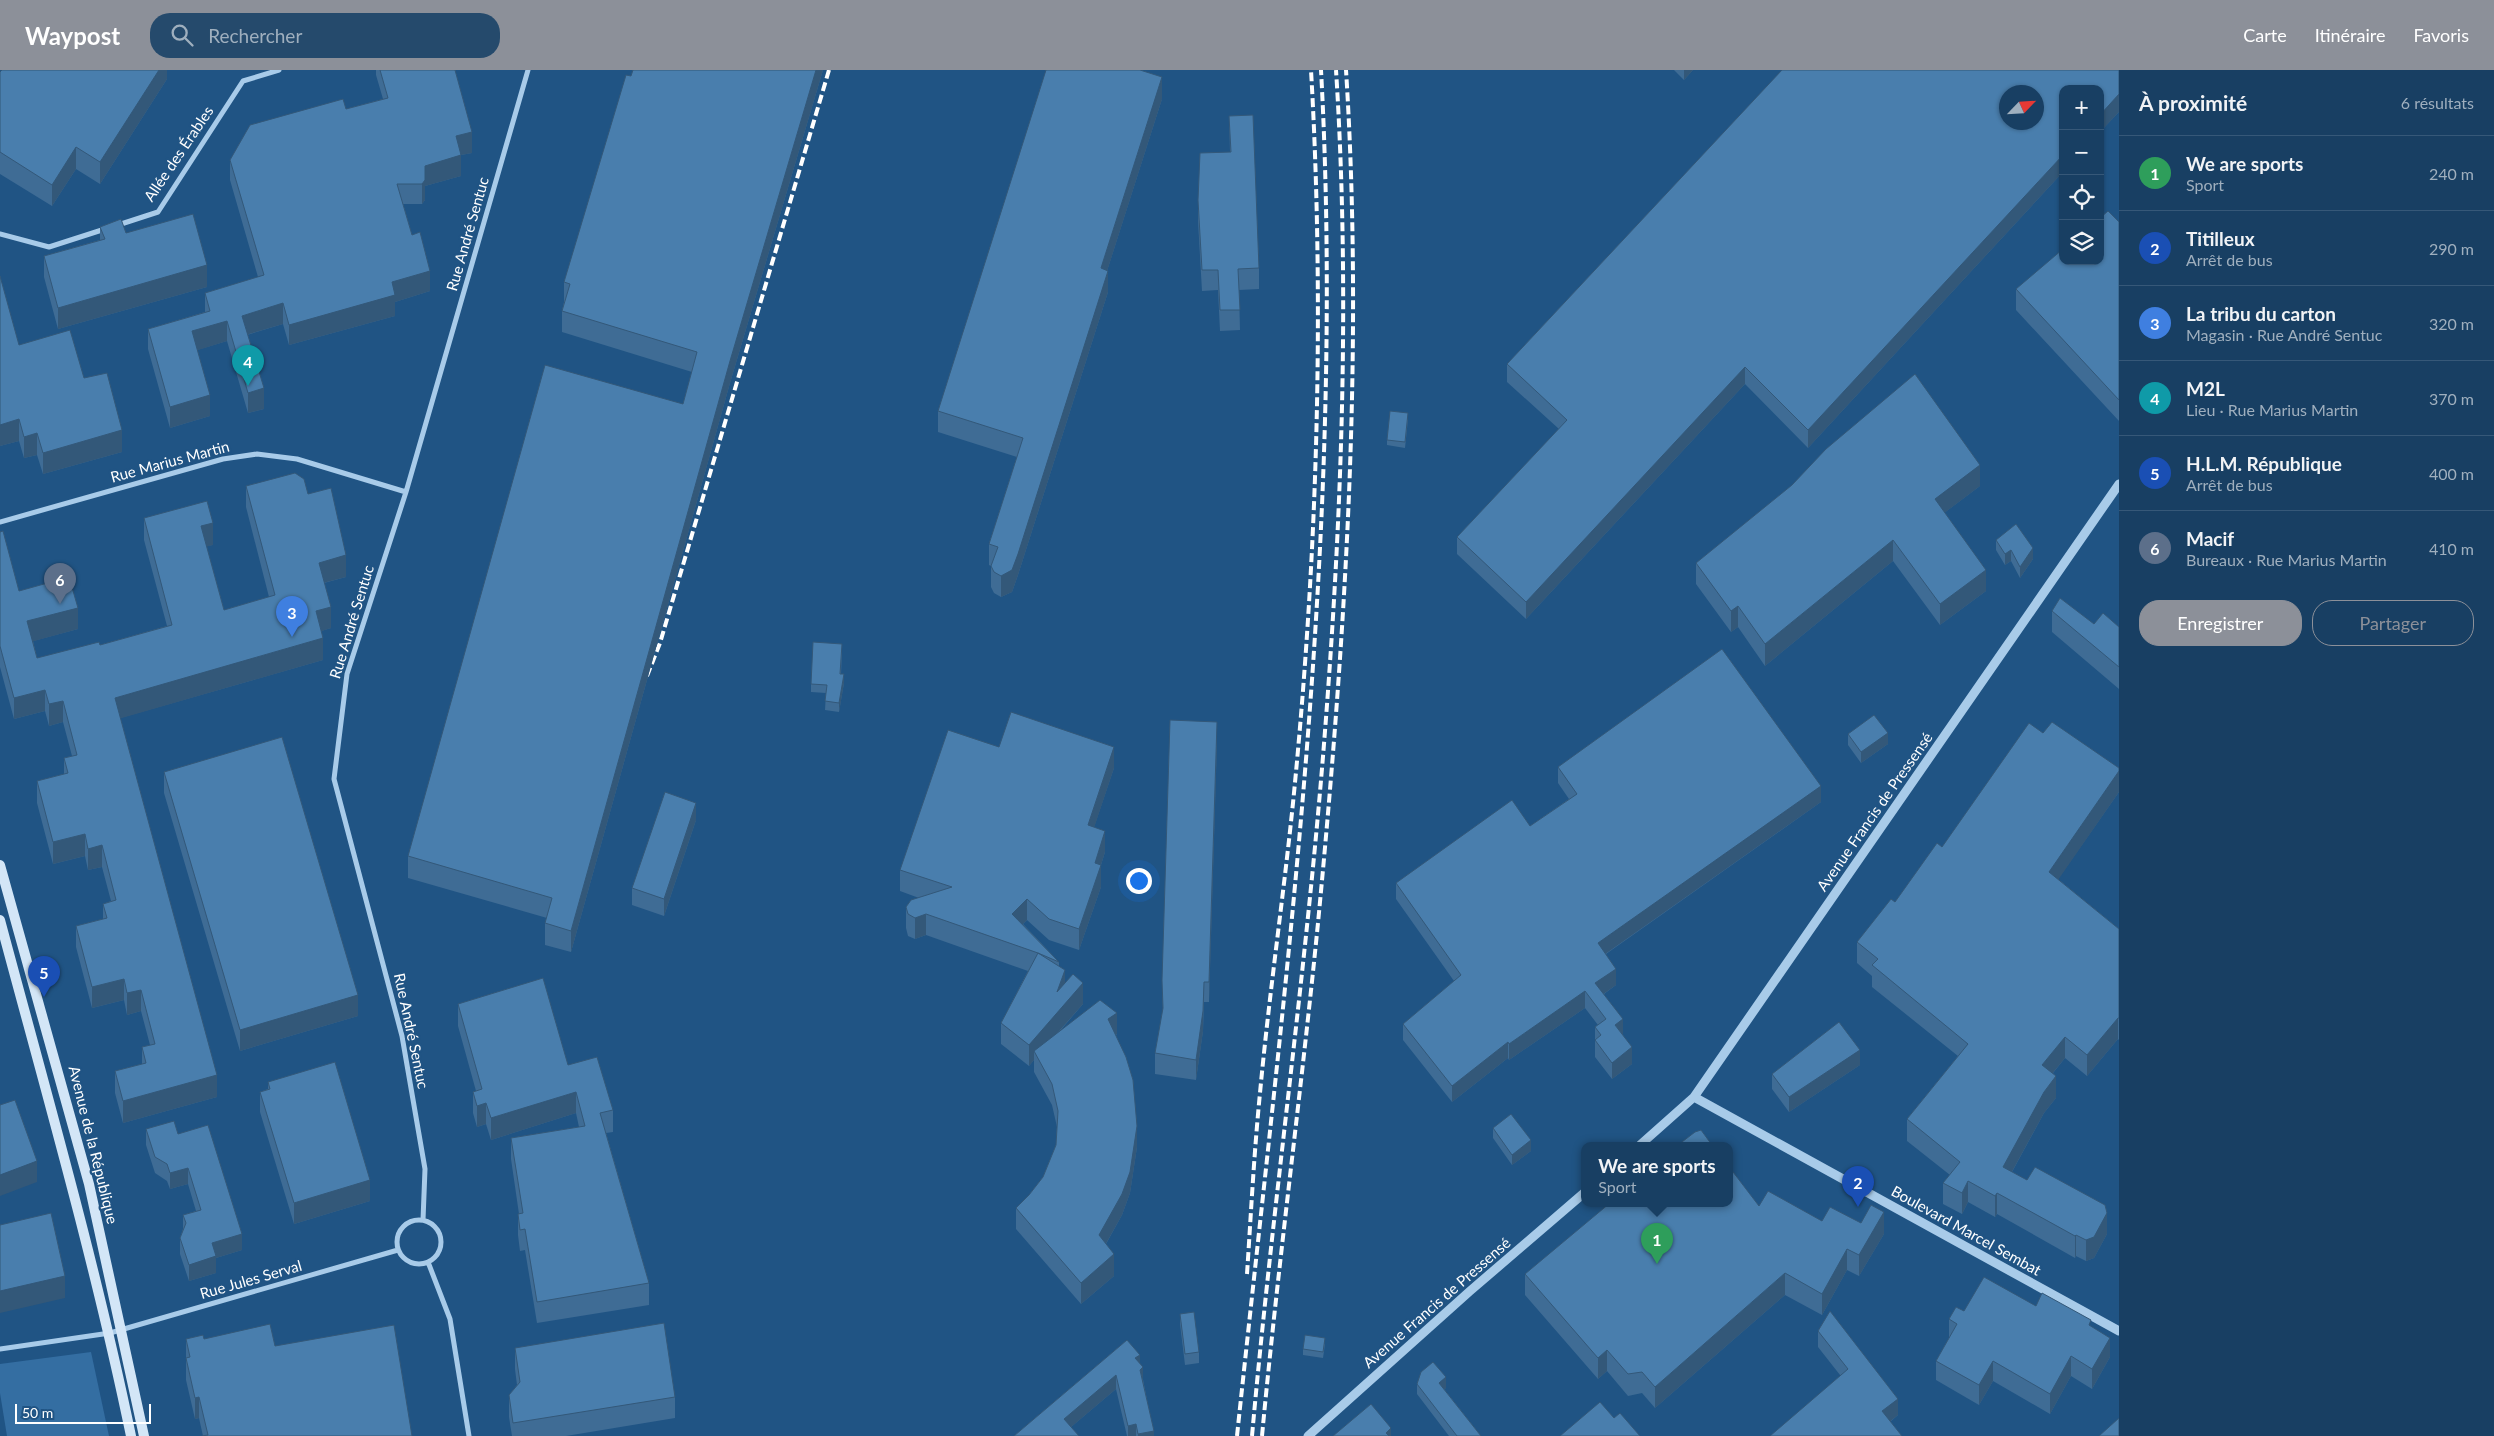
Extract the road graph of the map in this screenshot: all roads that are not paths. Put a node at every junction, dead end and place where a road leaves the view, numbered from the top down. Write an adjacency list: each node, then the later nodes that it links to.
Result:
1 (279, 70): 3 (street, Allée des Érables)
2 (528, 70): 5 (street, Rue André Sentuc)
3 (0, 234)
4 (2119, 484): 9 (street, Avenue Francis de Pressensé)
5 (406, 492): 6 (street, Rue Marius Martin); 12 (street, Rue André Sentuc)
6 (0, 522)
7 (0, 864): 15 (main road, Avenue de la République)
8 (0, 920): 17 (main road, Avenue de la République)
9 (1694, 1097): 10 (street, Avenue Francis de Pressensé); 16 (street, Boulevard Marcel Sembat)
10 (1643, 1142)
11 (1581, 1196): 22 (street, Avenue Francis de Pressensé)
12 (423, 1220): 13 (street); 14 (street)
13 (398, 1250): 14 (street); 15 (street, Rue Jules Serval)
14 (428, 1262): 21 (street)
15 (122, 1330): 17 (street, Rue Jules Serval); 20 (main road, Avenue de la République)
16 (2119, 1331)
17 (110, 1334): 18 (street, Rue Jules Serval); 19 (main road, Avenue de la République)
18 (0, 1349)
19 (130, 1436)
20 (144, 1436)
21 (469, 1436)
22 (1308, 1436)

